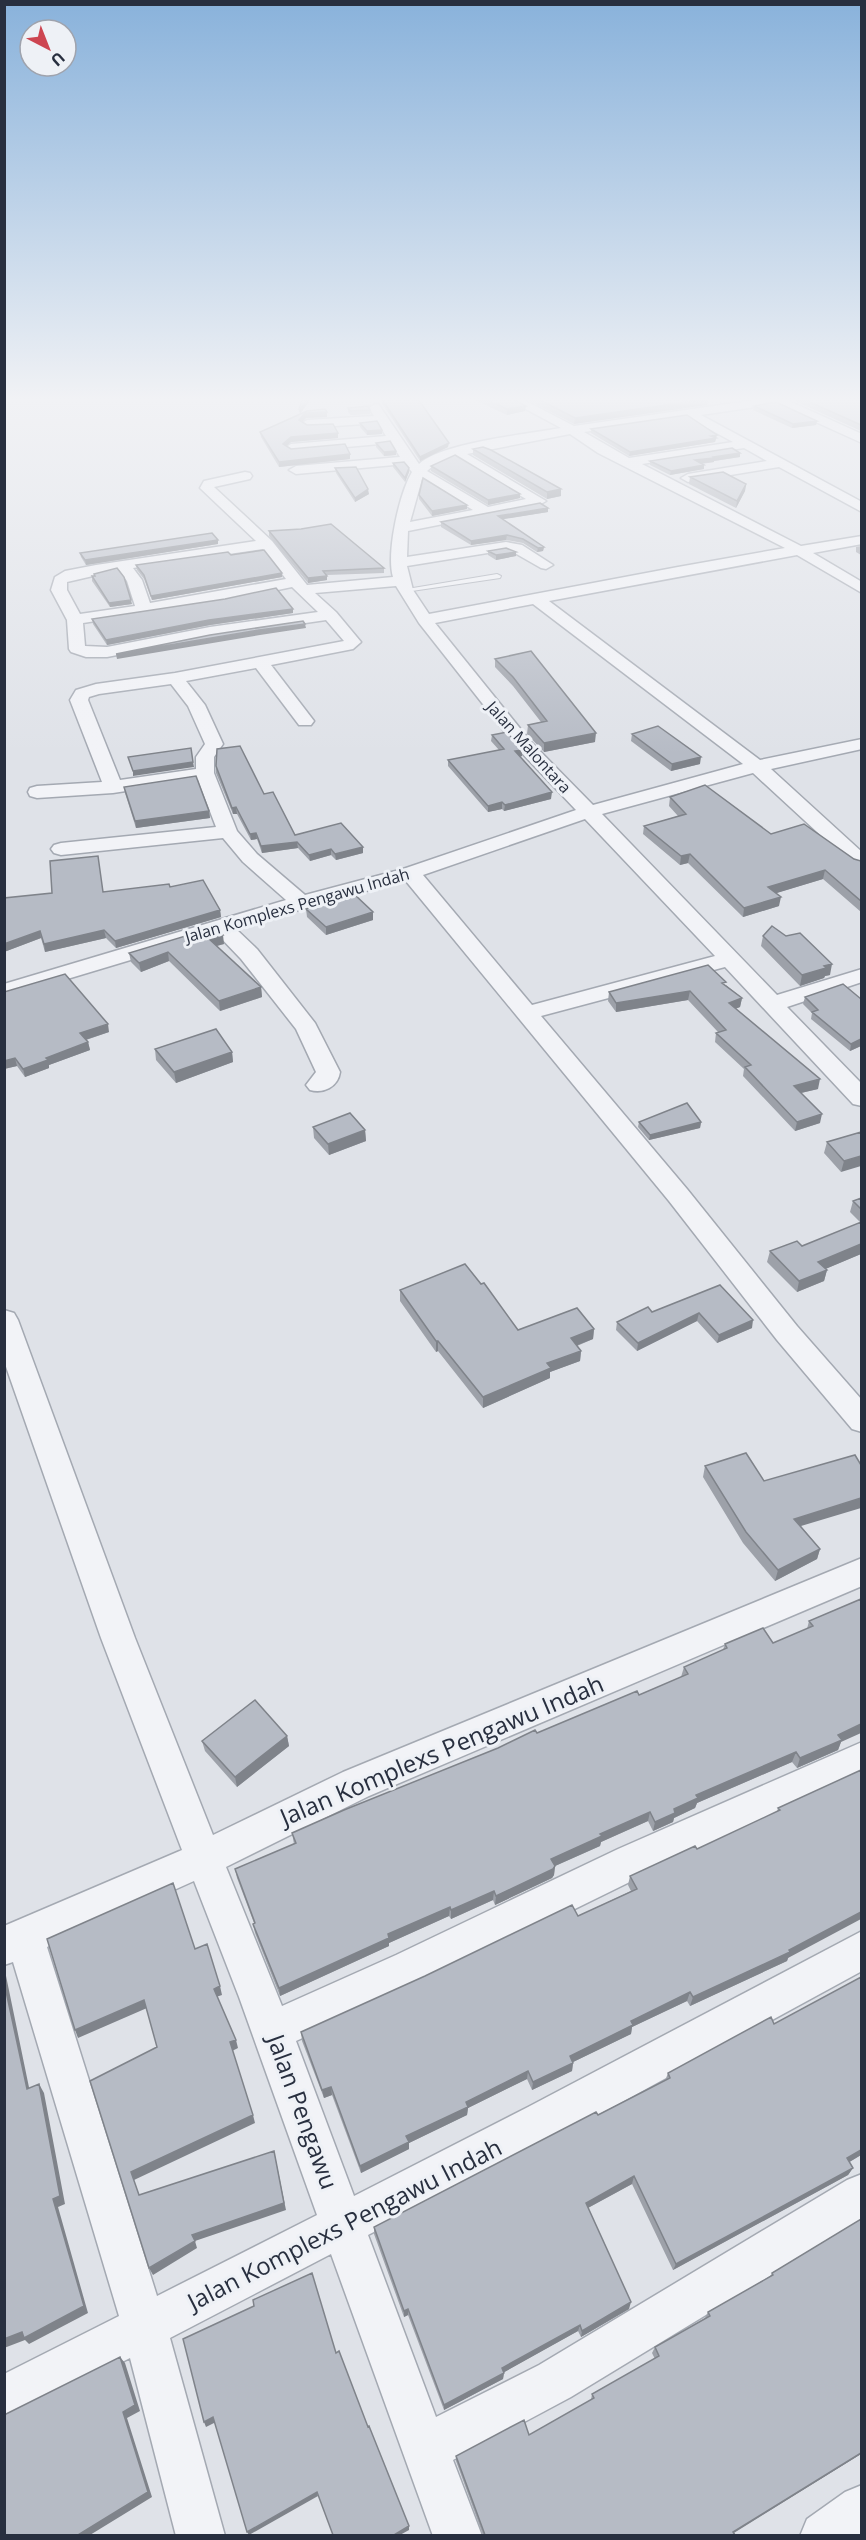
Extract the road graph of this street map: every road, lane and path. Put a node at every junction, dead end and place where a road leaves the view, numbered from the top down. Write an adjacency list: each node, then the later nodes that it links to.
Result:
1 (239, 518): 7 (street)
2 (404, 518): 5 (street)
3 (457, 518): 5 (street)
4 (736, 518): 8 (street)
5 (401, 528): 13 (street)
6 (861, 540): 8 (street)
7 (267, 544): 9 (street); 14 (street)
8 (799, 550): 15 (street); 17 (street)
9 (195, 555): 11 (street); 16 (street)
10 (546, 565): 13 (street)
11 (124, 567): 18 (street); 20 (street)
12 (497, 576): 13 (lane)
13 (402, 578): 14 (street); 21 (street, Jalan Malontara)
14 (300, 585): 16 (street); 19 (street)
15 (861, 589)
16 (225, 596): 18 (street)
17 (537, 599): 21 (street); 26 (street)
18 (144, 608): 20 (street)
19 (330, 615): 20 (street); 22 (street)
20 (75, 620)
21 (425, 620): 30 (street, Jalan Malontara)
22 (261, 663): 23 (street); 24 (street)
23 (174, 678): 27 (street); 28 (street)
24 (304, 722)
25 (861, 744): 26 (street, Jalan Komplexs Pengawu Indah)
26 (756, 766): 30 (street, Jalan Komplexs Pengawu Indah); 33 (street)
27 (205, 773): 28 (street); 31 (street)
28 (113, 787): 29 (street)
29 (37, 792)
30 (588, 812): 34 (street, Jalan Komplexs Pengawu Indah); 37 (street, Jalan Malontara)
31 (228, 832): 32 (street); 35 (street)
32 (61, 849)
33 (861, 863)
34 (410, 873): 35 (street, Jalan Komplexs Pengawu Indah); 41 (street)
35 (302, 902): 36 (street, Jalan Komplexs Pengawu Indah)
36 (221, 926): 39 (street, Jalan Komplexs Pengawu Indah); 42 (street)
37 (730, 958): 40 (street, Jalan Malontara); 41 (street)
38 (861, 975): 40 (street)
39 (4, 991)
40 (773, 1004): 43 (street, Jalan Malontara)
41 (527, 1013): 45 (street)
42 (318, 1085)
43 (860, 1095)
44 (4, 1320): 48 (street, Jalan Pengawu)
45 (861, 1421)
46 (861, 1571): 48 (street, Jalan Komplexs Pengawu Indah)
47 (861, 1758): 51 (street)
48 (205, 1858): 49 (street, Jalan Komplexs Pengawu Indah); 51 (street, Jalan Pengawu)
49 (14, 1941): 54 (street, Jalan Komplexs Pengawu Indah)
50 (861, 1950): 53 (street, Jalan Komplexs Pengawu Indah)
51 (272, 2031): 53 (street, Jalan Pengawu)
52 (861, 2195): 56 (street)
53 (344, 2226): 54 (street, Jalan Komplexs Pengawu Indah); 56 (street, Jalan Pengawu)
54 (145, 2328): 55 (street, Jalan Komplexs Pengawu Indah); 58 (street, Jalan Komplexs Pengawu Indah)
55 (4, 2399)
56 (424, 2449): 59 (street, Jalan Pengawu)
57 (861, 2509): 60 (street)
58 (201, 2535)
59 (458, 2535)
60 (824, 2535)

